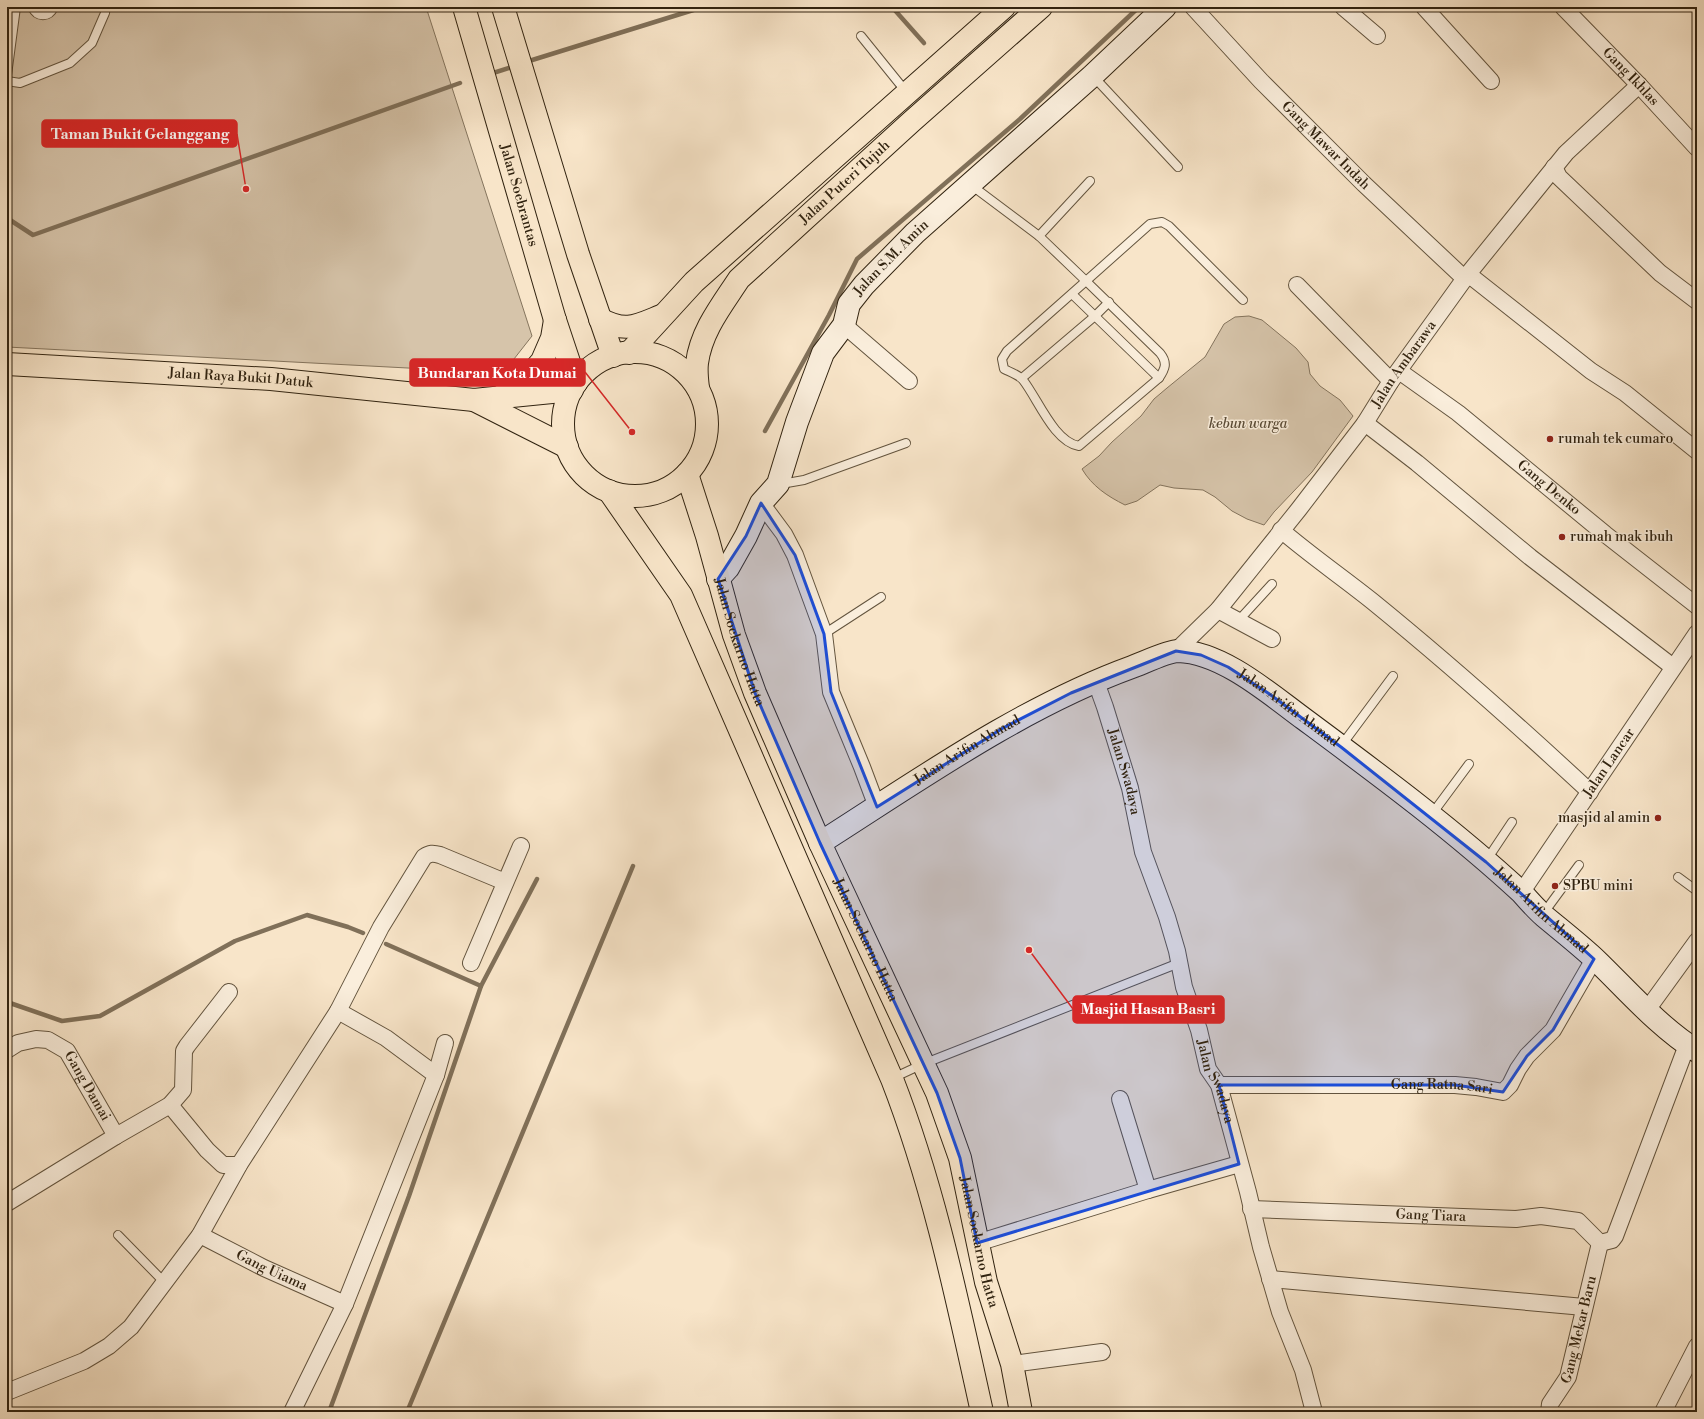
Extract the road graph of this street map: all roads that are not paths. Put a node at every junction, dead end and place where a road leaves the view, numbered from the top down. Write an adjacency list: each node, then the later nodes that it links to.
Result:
1 (16, 7): 16 (lane)
2 (32, 7): 3 (lane)
3 (54, 7)
4 (106, 7): 18 (lane)
5 (464, 7): 38 (main road, Jalan Soebrantas)
6 (503, 7): 37 (main road)
7 (1004, 7): 21 (main road, Jalan Puteri Tujuh)
8 (1041, 7): 47 (main road, Jalan Puteri Tujuh)
9 (1165, 7): 17 (street, Jalan S.M. Amin)
10 (1193, 7): 28 (street, Gang Mawar Indah)
11 (1343, 7): 15 (street)
12 (1424, 7): 19 (street)
13 (1563, 7): 20 (street, Gang Ikhlas)
14 (861, 36): 21 (lane)
15 (1377, 36)
16 (7, 75)
17 (1092, 76): 23 (lane); 26 (street, Jalan S.M. Amin)
18 (7, 81)
19 (1491, 81)
20 (1639, 85): 22 (street, Gang Ikhlas); 24 (street, Jalan Ambarawa)
21 (907, 93): 35 (main road, Jalan Puteri Tujuh)
22 (1697, 148)
23 (1178, 167)
24 (1554, 167): 28 (street, Jalan Ambarawa); 33 (street)
25 (1090, 181): 27 (lane)
26 (969, 183): 27 (lane); 39 (street, Jalan S.M. Amin)
27 (1040, 236): 29 (lane)
28 (1467, 276): 42 (street, Jalan Ambarawa); 53 (street, Gang Mawar Indah)
29 (1086, 281): 31 (lane); 32 (lane); 34 (lane)
30 (1297, 285): 42 (street, Gang Denko)
31 (1072, 294): 36 (lane); 43 (lane)
32 (1243, 300)
33 (1697, 301)
34 (1109, 302): 36 (lane); 44 (lane)
35 (661, 316): 37 (main road); 40 (main road, Jalan Puteri Tujuh)
36 (1095, 316): 43 (lane); 44 (lane)
37 (600, 318): 40 (main road)
38 (555, 320): 46 (main road, Jalan Soebrantas); 48 (main road)
39 (844, 325): 45 (street); 55 (street, Jalan S.M. Amin)
40 (621, 354): 46 (main road); 47 (main road)
41 (7, 364): 49 (main road, Jalan Raya Bukit Datuk)
42 (1395, 376): 50 (street, Jalan Ambarawa); 62 (street, Gang Denko)
43 (1022, 378): 44 (lane)
44 (1159, 378)
45 (909, 381)
46 (574, 386): 48 (main road, Jalan Raya Bukit Datuk); 52 (main road)
47 (698, 388): 54 (main road)
48 (498, 397): 49 (main road, Jalan Raya Bukit Datuk)
49 (474, 400): 52 (main road, Jalan Raya Bukit Datuk)
50 (1365, 423): 58 (street, Jalan Ambarawa); 69 (street)
51 (906, 443): 55 (lane)
52 (567, 447): 56 (main road)
53 (1697, 451)
54 (687, 474): 56 (main road); 59 (main road, Jalan Soekarno Hatta)
55 (778, 484): 57 (street, Jalan S.M. Amin)
56 (609, 491): 99 (main road, Jalan Soekarno Hatta)
57 (761, 503): 59 (street, Jalan S.M. Amin); 66 (street)
58 (1281, 530): 63 (street, Jalan Ambarawa); 74 (street)
59 (718, 579): 78 (main road, Jalan Soekarno Hatta)
60 (1272, 584): 64 (lane)
61 (881, 597): 66 (lane)
62 (1697, 606)
63 (1218, 610): 64 (street); 68 (street, Jalan Ambarawa)
64 (1239, 620): 67 (street)
65 (1697, 633): 69 (street, Jalan Lancar)
66 (824, 634): 75 (street)
67 (1272, 639)
68 (1176, 651): 71 (street, Jalan Arifin Ahmad); 72 (street, Jalan Arifin Ahmad)
69 (1673, 667): 74 (street, Jalan Lancar)
70 (1393, 676): 72 (lane)
71 (1096, 682): 75 (street, Jalan Arifin Ahmad); 90 (street, Jalan Swadaya)
72 (1341, 747): 76 (street, Jalan Arifin Ahmad)
73 (1469, 764): 76 (lane)
74 (1590, 792): 85 (street, Jalan Lancar)
75 (877, 807): 78 (street, Jalan Arifin Ahmad)
76 (1430, 816): 80 (street, Jalan Arifin Ahmad)
77 (1512, 822): 80 (lane)
78 (820, 843): 97 (main road, Jalan Soekarno Hatta)
79 (521, 846): 83 (street)
80 (1486, 862): 85 (street, Jalan Arifin Ahmad)
81 (1579, 865): 86 (lane)
82 (1678, 877): 84 (lane)
83 (505, 882): 89 (street); 93 (street)
84 (1697, 891)
85 (1522, 893): 86 (street, Jalan Arifin Ahmad)
86 (1543, 914): 88 (street, Jalan Arifin Ahmad)
87 (1697, 941): 92 (street)
88 (1594, 959): 92 (street, Jalan Arifin Ahmad); 100 (street, Gang Ratna Sari)
89 (471, 963)
90 (1179, 963): 97 (lane); 100 (street, Jalan Swadaya)
91 (229, 992): 102 (street)
92 (1647, 1010): 95 (street, Jalan Arifin Ahmad)
93 (338, 1011): 98 (street); 105 (street)
94 (445, 1043): 98 (street)
95 (1692, 1048): 112 (street)
96 (7, 1050): 103 (street, Gang Damai)
97 (923, 1064): 99 (lane); 111 (main road, Jalan Soekarno Hatta)
98 (436, 1075): 115 (street)
99 (892, 1079): 122 (main road, Jalan Soekarno Hatta)
100 (1219, 1085): 104 (street, Jalan Swadaya)
101 (1120, 1099): 106 (street)
102 (170, 1105): 103 (street); 105 (street)
103 (116, 1136): 107 (street)
104 (1239, 1164): 106 (street); 108 (street, Jalan Swadaya)
105 (239, 1165): 110 (street)
106 (1148, 1190): 111 (street)
107 (7, 1203)
108 (1251, 1209): 112 (street, Gang Tiara); 113 (street, Jalan Swadaya)
109 (118, 1235): 114 (lane)
110 (200, 1235): 114 (street); 115 (street, Gang Uiama)
111 (977, 1243): 119 (main road, Jalan Soekarno Hatta)
112 (1600, 1243): 116 (street, Gang Mekar Baru)
113 (1270, 1279): 116 (street); 124 (street, Jalan Swadaya)
114 (164, 1282): 120 (street)
115 (345, 1304): 121 (street)
116 (1584, 1307): 125 (street, Gang Mekar Baru)
117 (1697, 1346): 126 (street)
118 (1102, 1352): 119 (street)
119 (1012, 1364): 123 (main road, Jalan Soekarno Hatta)
120 (7, 1392)
121 (292, 1412)
122 (982, 1412)
123 (1021, 1412)
124 (1314, 1412)
125 (1549, 1412)
126 (1663, 1412)

